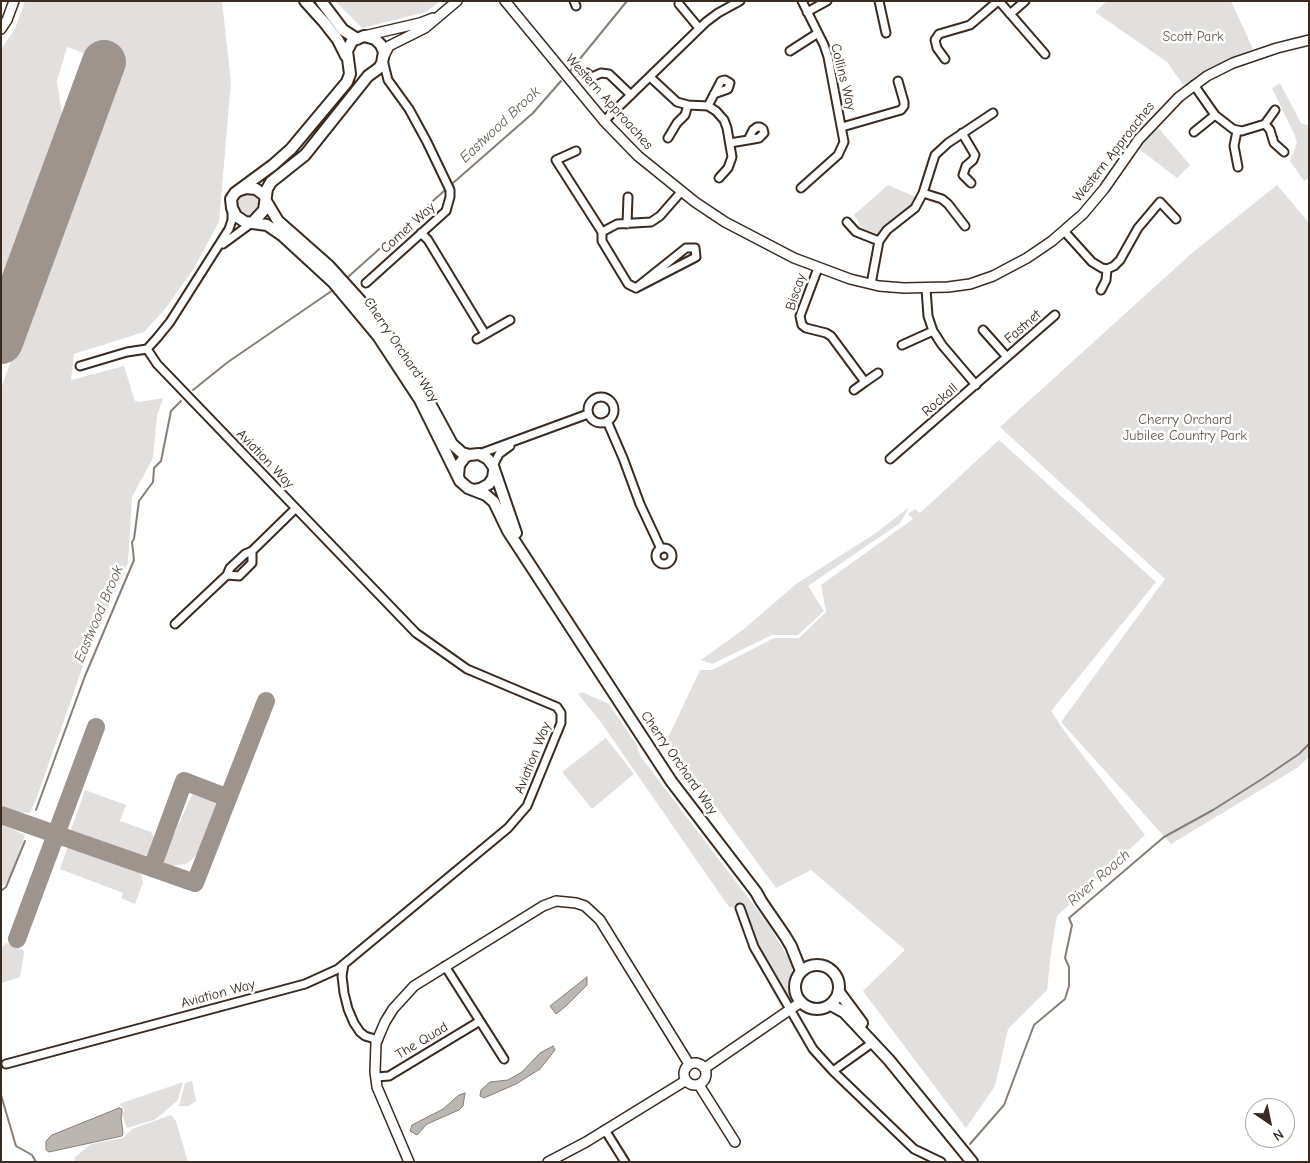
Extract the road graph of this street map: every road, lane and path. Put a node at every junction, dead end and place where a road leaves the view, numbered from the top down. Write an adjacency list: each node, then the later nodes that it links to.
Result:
1 (14, 1): 17 (street)
2 (305, 1): 26 (main road)
3 (321, 1): 20 (main road)
4 (457, 1): 13 (street)
5 (505, 1): 40 (street, Western Approaches)
6 (740, 1): 16 (street)
7 (802, 1): 14 (street, Collins Way)
8 (827, 1): 14 (street)
9 (879, 1): 19 (street)
10 (998, 1): 15 (street); 25 (street)
11 (1025, 1): 15 (street)
12 (679, 4): 16 (street)
13 (448, 9): 20 (street); 24 (street)
14 (807, 12): 18 (street, Collins Way)
15 (1010, 14): 23 (street)
16 (699, 28): 29 (street)
17 (1, 29)
18 (818, 33): 22 (street, Collins Way); 42 (street, Collins Way)
19 (886, 33)
20 (360, 37): 24 (main road); 26 (main road)
21 (1309, 40): 32 (street, Western Approaches)
22 (790, 50)
23 (1045, 54)
24 (383, 58): 27 (main road); 30 (street, Comet Way)
25 (945, 59)
26 (347, 61): 27 (main road); 55 (main road)
27 (372, 73): 30 (street); 59 (main road)
28 (587, 73): 34 (street)
29 (650, 77): 34 (street); 35 (street)
30 (388, 80): 68 (street, Comet Way)
31 (898, 81): 42 (street, Collins Way)
32 (1194, 85): 39 (street); 66 (street, Western Approaches)
33 (714, 94): 36 (street)
34 (631, 95): 40 (street)
35 (688, 106): 36 (street); 46 (street)
36 (708, 106): 48 (street)
37 (1275, 110): 41 (street)
38 (994, 113): 45 (street)
39 (1215, 115): 43 (street); 44 (street)
40 (604, 121): 56 (street, Western Approaches)
41 (1265, 124): 43 (street); 50 (street)
42 (842, 127): 54 (street, Collins Way)
43 (1237, 131): 51 (street)
44 (1194, 132)
45 (962, 133): 53 (street); 57 (street)
46 (668, 138)
47 (748, 140): 48 (street)
48 (730, 143): 52 (street)
49 (576, 151): 67 (street)
50 (1284, 152)
51 (1238, 167)
52 (718, 178)
53 (971, 183)
54 (801, 188)
55 (237, 191): 59 (main road); 60 (main road)
56 (681, 192): 64 (street); 71 (street, Western Approaches)
57 (922, 192): 65 (street); 69 (street)
58 (628, 197): 64 (street)
59 (266, 200): 62 (main road); 95 (main road, Cherry Orchard Way)
60 (232, 208): 62 (main road); 70 (street)
61 (1176, 220): 72 (street)
62 (253, 222): 70 (street); 98 (main road, Cherry Orchard Way)
63 (847, 222): 69 (street)
64 (627, 224): 67 (street)
65 (965, 226)
66 (1064, 231): 72 (street); 76 (street, Western Approaches)
67 (602, 232): 75 (street)
68 (421, 233): 73 (street, Comet Way); 82 (street)
69 (879, 241): 74 (street)
70 (218, 248): 85 (street)
71 (818, 268): 74 (street, Western Approaches); 89 (street, Biscay)
72 (1107, 269): 77 (street)
73 (366, 283)
74 (872, 284): 76 (street, Western Approaches)
75 (636, 288): 75 (street)
76 (926, 289): 81 (street, Rockall)
77 (1101, 290)
78 (1055, 315): 86 (street, Fastnet)
79 (510, 320): 82 (street)
80 (983, 330): 86 (street, Fastnet)
81 (933, 331): 84 (street); 90 (street, Rockall)
82 (485, 334): 83 (street)
83 (477, 339)
84 (902, 345)
85 (147, 349): 87 (street); 100 (street, Aviation Way)
86 (1007, 357): 90 (street, Fastnet)
87 (80, 366)
88 (878, 373): 89 (street)
89 (865, 382): 91 (street)
90 (976, 385): 96 (street, Rockall)
91 (854, 390)
92 (588, 414): 93 (street); 93 (street); 94 (street)
93 (607, 422): 101 (street)
94 (516, 441): 95 (street); 97 (street)
95 (474, 455): 97 (main road, Cherry Orchard Way); 98 (main road)
96 (890, 459)
97 (493, 468): 99 (main road); 103 (main road, Cherry Orchard Way)
98 (458, 476): 99 (main road, Cherry Orchard Way)
99 (472, 490): 103 (main road, Cherry Orchard Way)
100 (295, 508): 102 (street); 108 (street, Aviation Way)
101 (661, 548)
102 (252, 551): 104 (street); 104 (street)
103 (534, 569): 106 (main road, Cherry Orchard Way)
104 (227, 575): 105 (street)
105 (175, 624)
106 (756, 892): 109 (main road); 111 (main road, Cherry Orchard Way)
107 (740, 908): 115 (street)
108 (344, 964): 117 (street); 121 (street, Aviation Way)
109 (811, 965): 111 (main road); 112 (main road)
110 (445, 966): 116 (street); 117 (street); 122 (street)
111 (801, 971): 113 (main road)
112 (839, 992): 114 (main road); 120 (main road)
113 (801, 1002): 114 (main road); 115 (street)
114 (831, 1005): 118 (main road)
115 (790, 1010): 123 (street); 124 (street)
116 (480, 1021): 119 (street); 125 (street, The Quad)
117 (378, 1040): 125 (street)
118 (872, 1042): 120 (main road); 124 (street)
119 (504, 1060)
120 (889, 1060): 134 (main road)
121 (6, 1064)
122 (689, 1064): 123 (street); 126 (street)
123 (705, 1068): 127 (street)
124 (833, 1071): 133 (street)
125 (376, 1077): 130 (street)
126 (685, 1081): 127 (street); 128 (street)
127 (699, 1084): 129 (street)
128 (605, 1130): 131 (street); 132 (street)
129 (735, 1142)
130 (409, 1162)
131 (548, 1162)
132 (625, 1162)
133 (940, 1162)
134 (972, 1162)

